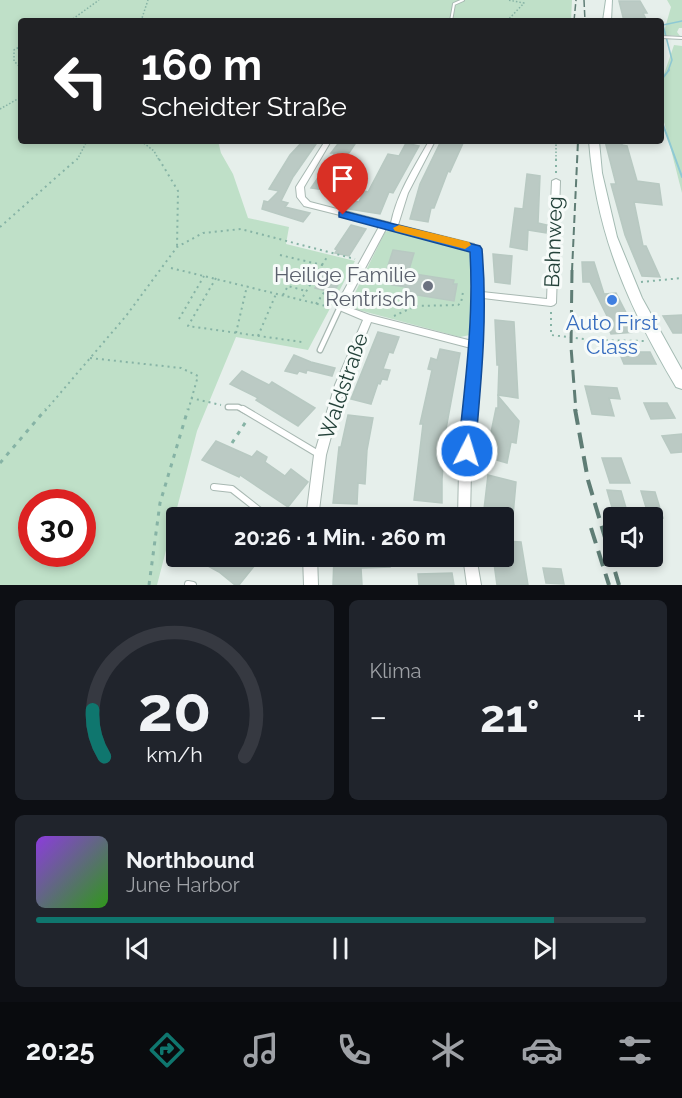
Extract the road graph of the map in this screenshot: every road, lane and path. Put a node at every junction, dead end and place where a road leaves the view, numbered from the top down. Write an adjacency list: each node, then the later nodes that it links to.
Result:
1 (99, 0): 6 (path)
2 (148, 0): 7 (path)
3 (463, 0): 8 (lane)
4 (508, 0): 9 (path)
5 (609, 0): 10 (main road)
6 (74, 18)
7 (142, 18)
8 (452, 18)
9 (510, 18)
10 (607, 18)
11 (664, 37): 12 (street)
12 (682, 38)
13 (18, 48): 14 (path)
14 (18, 65)
15 (18, 99): 16 (path)
16 (0, 109)
17 (85, 144): 25 (path)
18 (145, 144): 27 (path)
19 (326, 144): 24 (street)
20 (430, 144): 26 (street)
21 (556, 144): 23 (path)
22 (594, 144): 36 (main road)
23 (556, 181): 46 (street, Bahnweg)
24 (384, 225): 26 (street); 30 (street)
25 (0, 227)
26 (394, 227): 44 (street)
27 (177, 247): 30 (path); 59 (path)
28 (280, 255): 31 (path)
29 (327, 257): 31 (path)
30 (364, 261): 49 (street)
31 (322, 266): 38 (path)
32 (171, 268): 33 (path)
33 (204, 276): 35 (path); 51 (path)
34 (682, 278): 36 (path)
35 (216, 279): 37 (path); 53 (path)
36 (629, 282): 55 (main road)
37 (248, 286): 41 (path); 53 (path)
38 (306, 291): 43 (path); 45 (path)
39 (325, 291): 47 (path)
40 (456, 291): 48 (path)
41 (276, 294): 43 (path); 54 (path)
42 (413, 294): 48 (path)
43 (283, 295): 45 (path)
44 (479, 295): 46 (street, Bahnweg); 57 (street)
45 (301, 300): 47 (path)
46 (550, 303): 55 (path)
47 (316, 304): 49 (path)
48 (416, 306): 52 (path)
49 (340, 308): 50 (street); 58 (lane)
50 (368, 318): 52 (street); 65 (street, Waldstraße)
51 (179, 319)
52 (384, 322): 57 (street)
53 (236, 333): 54 (path)
54 (258, 336): 56 (path)
55 (657, 341): 60 (main road)
56 (302, 342)
57 (477, 346): 70 (street)
58 (320, 350)
59 (90, 358): 61 (path); 66 (path)
60 (682, 383)
61 (191, 398): 62 (path); 73 (path)
62 (228, 407): 63 (lane, Waldstraße)
63 (252, 414): 64 (path); 65 (lane, Waldstraße)
64 (232, 442)
65 (320, 455): 69 (street, Waldstraße)
66 (0, 464)
67 (214, 487): 68 (lane)
68 (255, 507)
69 (314, 507)
70 (464, 507)
71 (310, 567): 74 (street)
72 (471, 567): 75 (street)
73 (149, 585)
74 (311, 585)
75 (474, 585)

